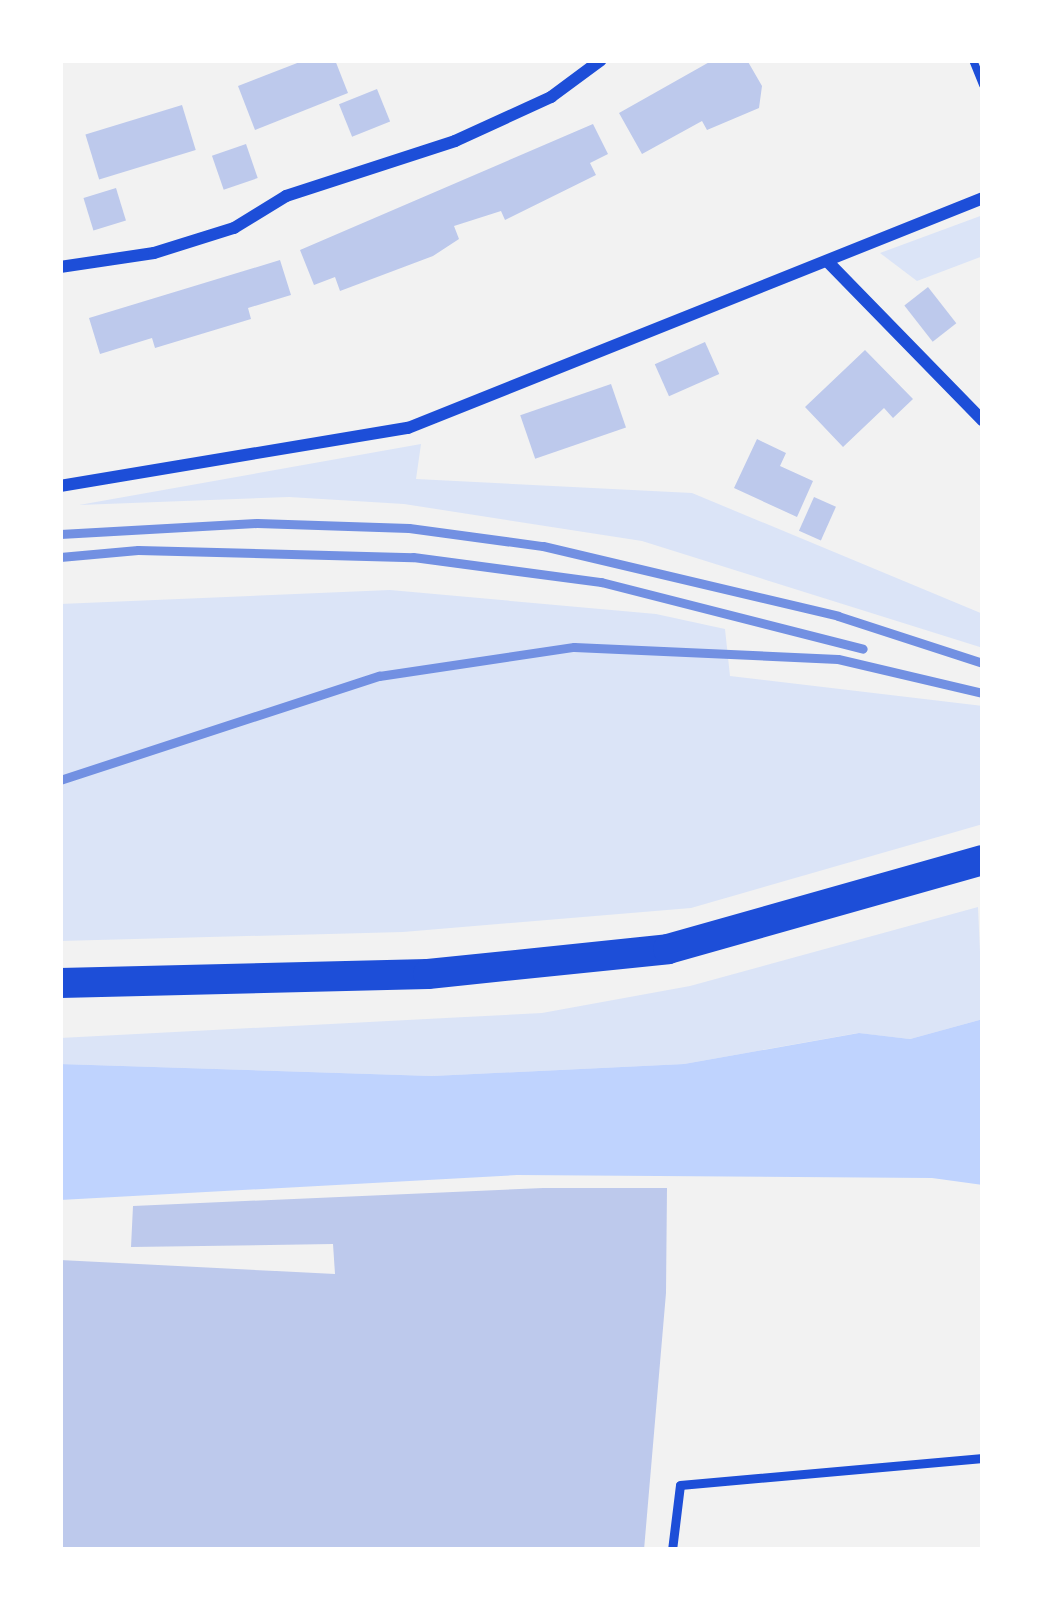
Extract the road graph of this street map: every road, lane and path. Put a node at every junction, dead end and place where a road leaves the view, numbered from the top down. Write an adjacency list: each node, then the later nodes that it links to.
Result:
1 (601, 60): 6 (street)
2 (973, 60): 3 (path)
3 (983, 85)
4 (983, 198): 5 (street)
5 (827, 261): 7 (street); 8 (street)
6 (60, 267)
7 (983, 421)
8 (60, 486)
9 (983, 860): 10 (main road)
10 (60, 983)
11 (983, 1458): 12 (lane)
12 (671, 1550)

